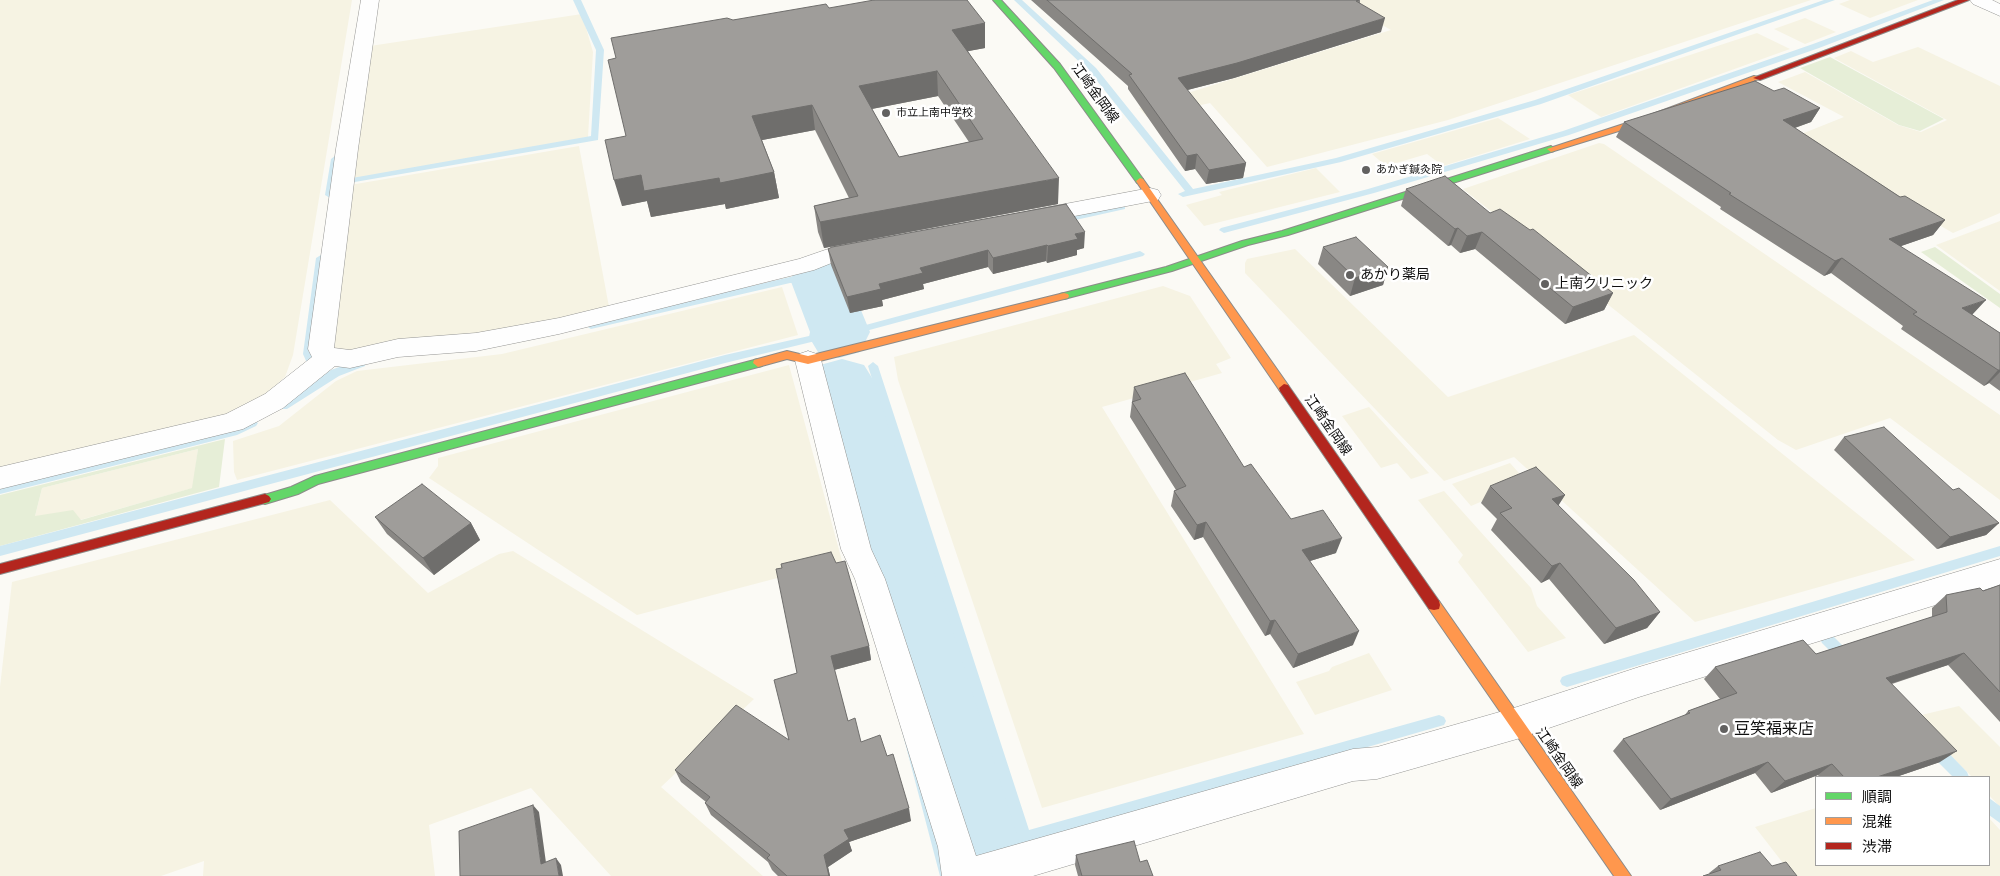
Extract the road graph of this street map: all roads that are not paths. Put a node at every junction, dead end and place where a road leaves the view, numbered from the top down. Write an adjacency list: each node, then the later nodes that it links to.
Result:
1 (370, 0): 11 (street)
2 (998, 0): 6 (street, 江崎金岡線)
3 (1965, 0): 9 (street)
4 (1979, 0): 5 (street)
5 (2000, 11)
6 (1150, 195): 7 (street); 9 (street, 江崎金岡線)
7 (1012, 221)
8 (886, 245): 11 (street)
9 (1195, 260): 10 (street); 15 (street, 江崎金岡線)
10 (808, 360): 13 (street); 17 (street)
11 (322, 363): 12 (street)
12 (0, 478)
13 (0, 569)
14 (2000, 572): 15 (street)
15 (1516, 723): 16 (street); 18 (street, 江崎金岡線)
16 (979, 873)
17 (962, 876)
18 (1623, 876)

